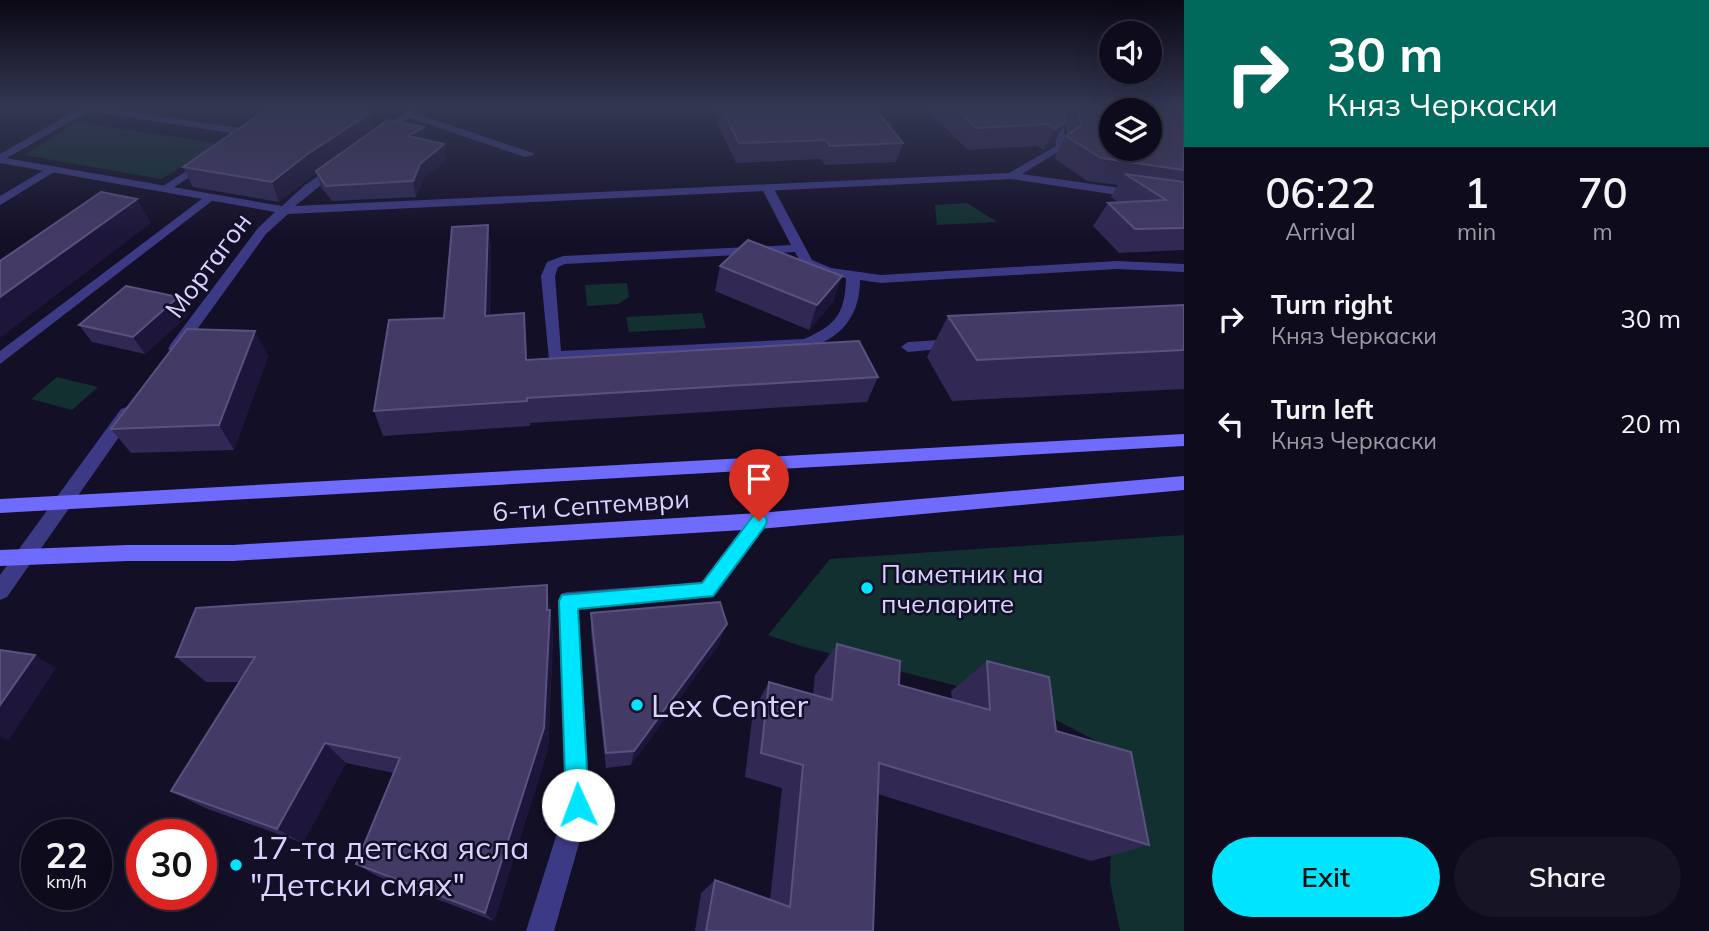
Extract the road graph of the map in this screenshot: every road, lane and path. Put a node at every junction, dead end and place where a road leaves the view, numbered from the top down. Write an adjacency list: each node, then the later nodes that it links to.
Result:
1 (516, 150): 3 (street)
2 (1055, 150): 8 (street)
3 (529, 155)
4 (214, 157): 9 (street)
5 (0, 159): 7 (street)
6 (342, 163): 14 (street, Мортагон)
7 (53, 169): 9 (street); 12 (street)
8 (1011, 176): 10 (street); 13 (street)
9 (164, 189): 11 (street)
10 (768, 189): 14 (street); 15 (street)
11 (211, 197): 14 (street); 20 (street)
12 (0, 201)
13 (1184, 201)
14 (283, 210): 21 (street, Мортагон)
15 (798, 248): 17 (street); 17 (street)
16 (1184, 268): 17 (street)
17 (853, 277)
18 (976, 343): 19 (street)
19 (908, 347)
20 (0, 359)
21 (164, 364)
22 (141, 395): 25 (street)
23 (1184, 440): 25 (main road, 6-ти Септември)
24 (1184, 483): 27 (main road, 6-ти Септември)
25 (62, 504): 26 (main road, 6-ти Септември); 28 (street)
26 (0, 506)
27 (759, 521): 28 (main road, 6-ти Септември); 31 (street)
28 (25, 557): 29 (main road, 6-ти Септември); 30 (street)
29 (0, 558)
30 (0, 591)
31 (540, 931)

